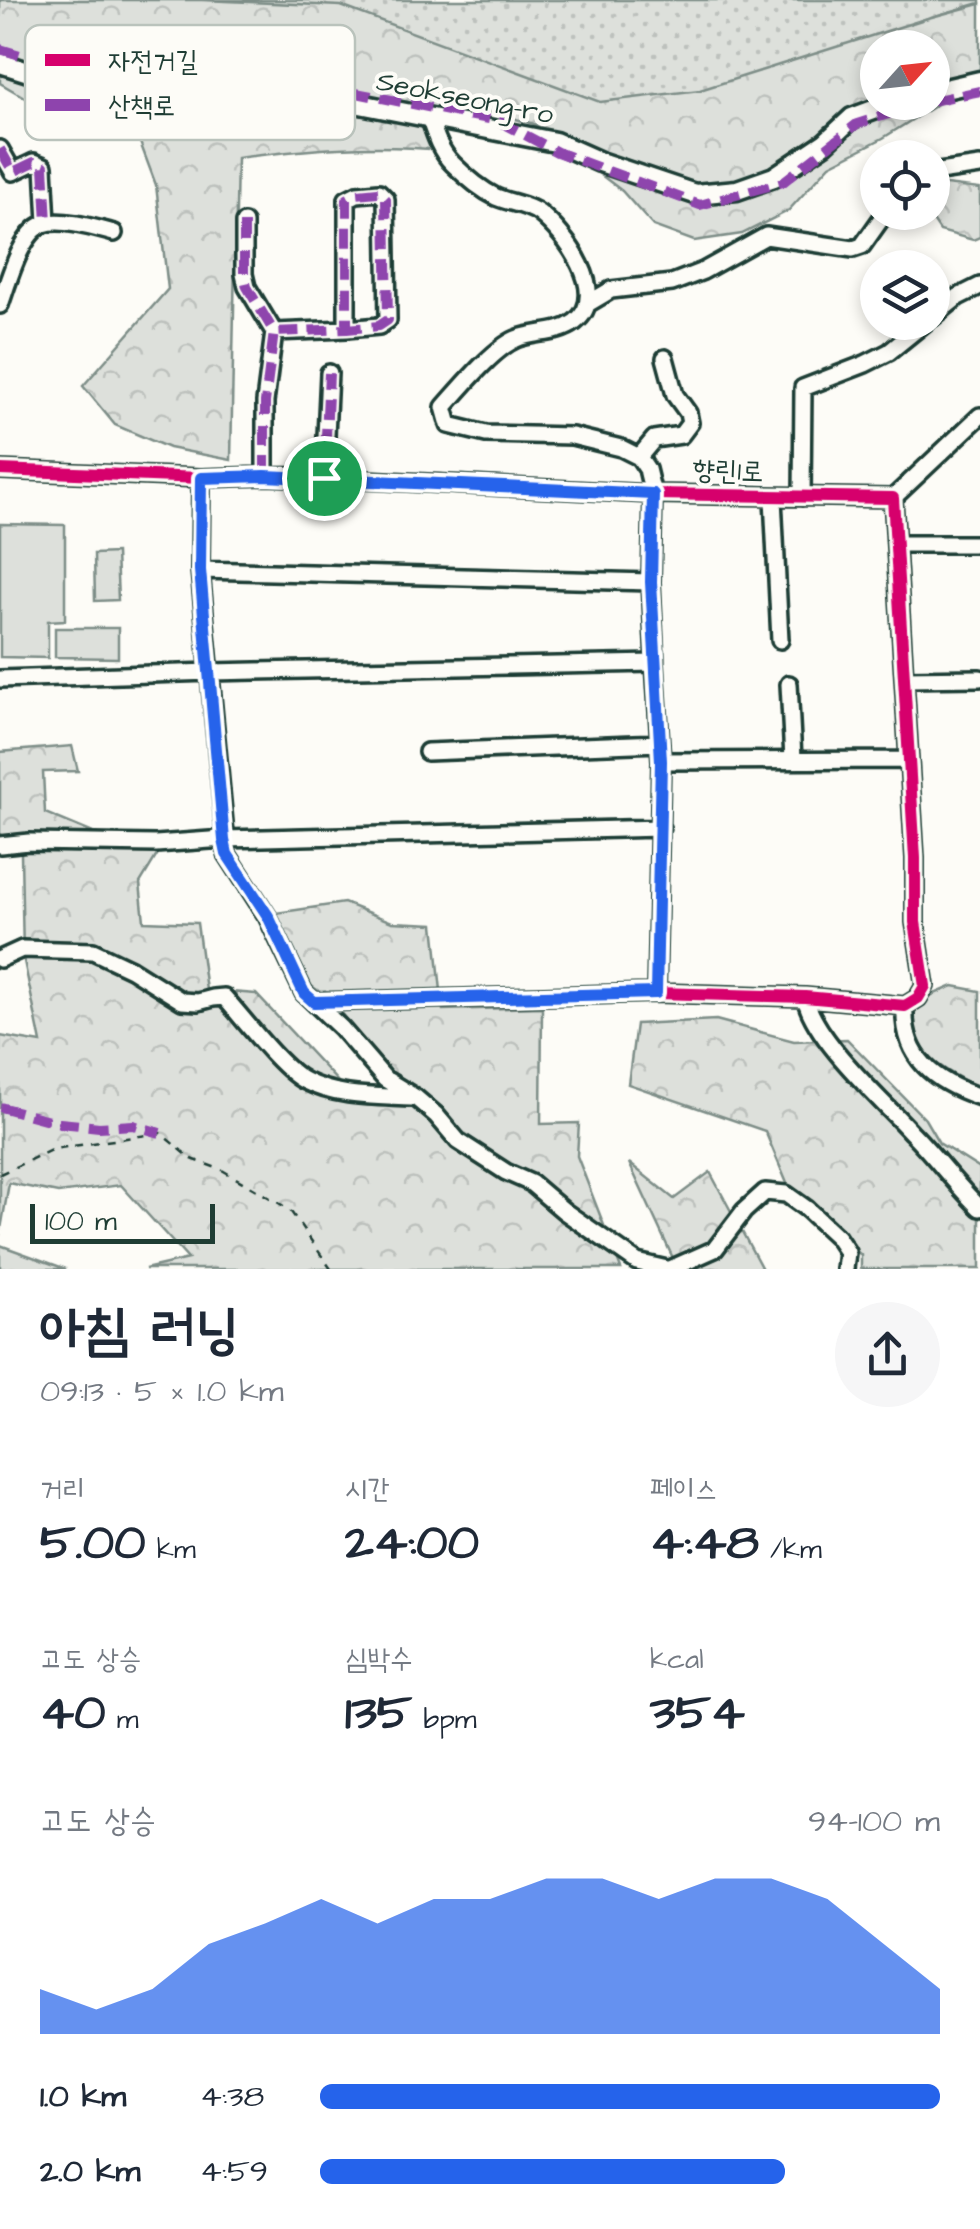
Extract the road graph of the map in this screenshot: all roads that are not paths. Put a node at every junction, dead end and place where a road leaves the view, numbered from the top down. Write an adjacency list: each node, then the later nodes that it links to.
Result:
1 (0, 62): 2 (street, Seokseong-ro)
2 (25, 70)
3 (980, 81): 4 (street)
4 (950, 88)
5 (355, 103): 7 (street, Seokseong-ro)
6 (860, 115): 7 (street, Seokseong-ro)
7 (429, 118): 16 (street)
8 (0, 149): 11 (street)
9 (980, 166): 10 (street)
10 (950, 171)
11 (47, 223): 14 (street); 18 (street)
12 (244, 223): 20 (street)
13 (873, 230): 16 (street)
14 (114, 233)
15 (980, 286): 17 (street)
16 (588, 303): 25 (street)
17 (950, 303)
18 (0, 305)
19 (346, 329): 19 (street); 20 (street)
20 (274, 332): 27 (street)
21 (904, 340): 31 (street)
22 (665, 358): 25 (street)
23 (329, 373): 29 (street)
24 (980, 416): 33 (street)
25 (638, 457): 30 (street)
26 (0, 470): 28 (street, 향린1로)
27 (265, 476): 28 (street, 향린1로); 29 (street, 향린1로)
28 (201, 478): 36 (street)
29 (324, 478): 30 (street, 향린1로)
30 (653, 494): 32 (street, 향린1로); 37 (street)
31 (802, 497): 32 (street, 향린1로); 33 (street, 향린1로)
32 (774, 498): 38 (street)
33 (893, 498): 34 (street)
34 (897, 544): 35 (street); 41 (street)
35 (980, 544)
36 (200, 570): 37 (street); 40 (street)
37 (651, 582): 39 (street)
38 (780, 640)
39 (655, 662): 40 (street); 45 (street)
40 (211, 672): 43 (street); 51 (street)
41 (905, 678): 42 (street); 48 (street)
42 (980, 678)
43 (0, 679)
44 (789, 684): 47 (street)
45 (660, 743): 46 (street); 49 (street)
46 (427, 752)
47 (793, 759): 48 (street); 49 (street)
48 (908, 760): 57 (street)
49 (661, 761): 50 (street)
50 (661, 828): 51 (street); 54 (street)
51 (224, 840): 52 (street); 56 (street)
52 (0, 845)
53 (0, 959): 59 (street)
54 (656, 993): 55 (street); 56 (street)
55 (805, 997): 57 (street); 60 (street)
56 (314, 1002): 59 (street)
57 (905, 1006): 58 (street)
58 (980, 1097)
59 (416, 1098): 61 (street)
60 (980, 1208)
61 (669, 1269): 62 (street)
62 (844, 1269)

